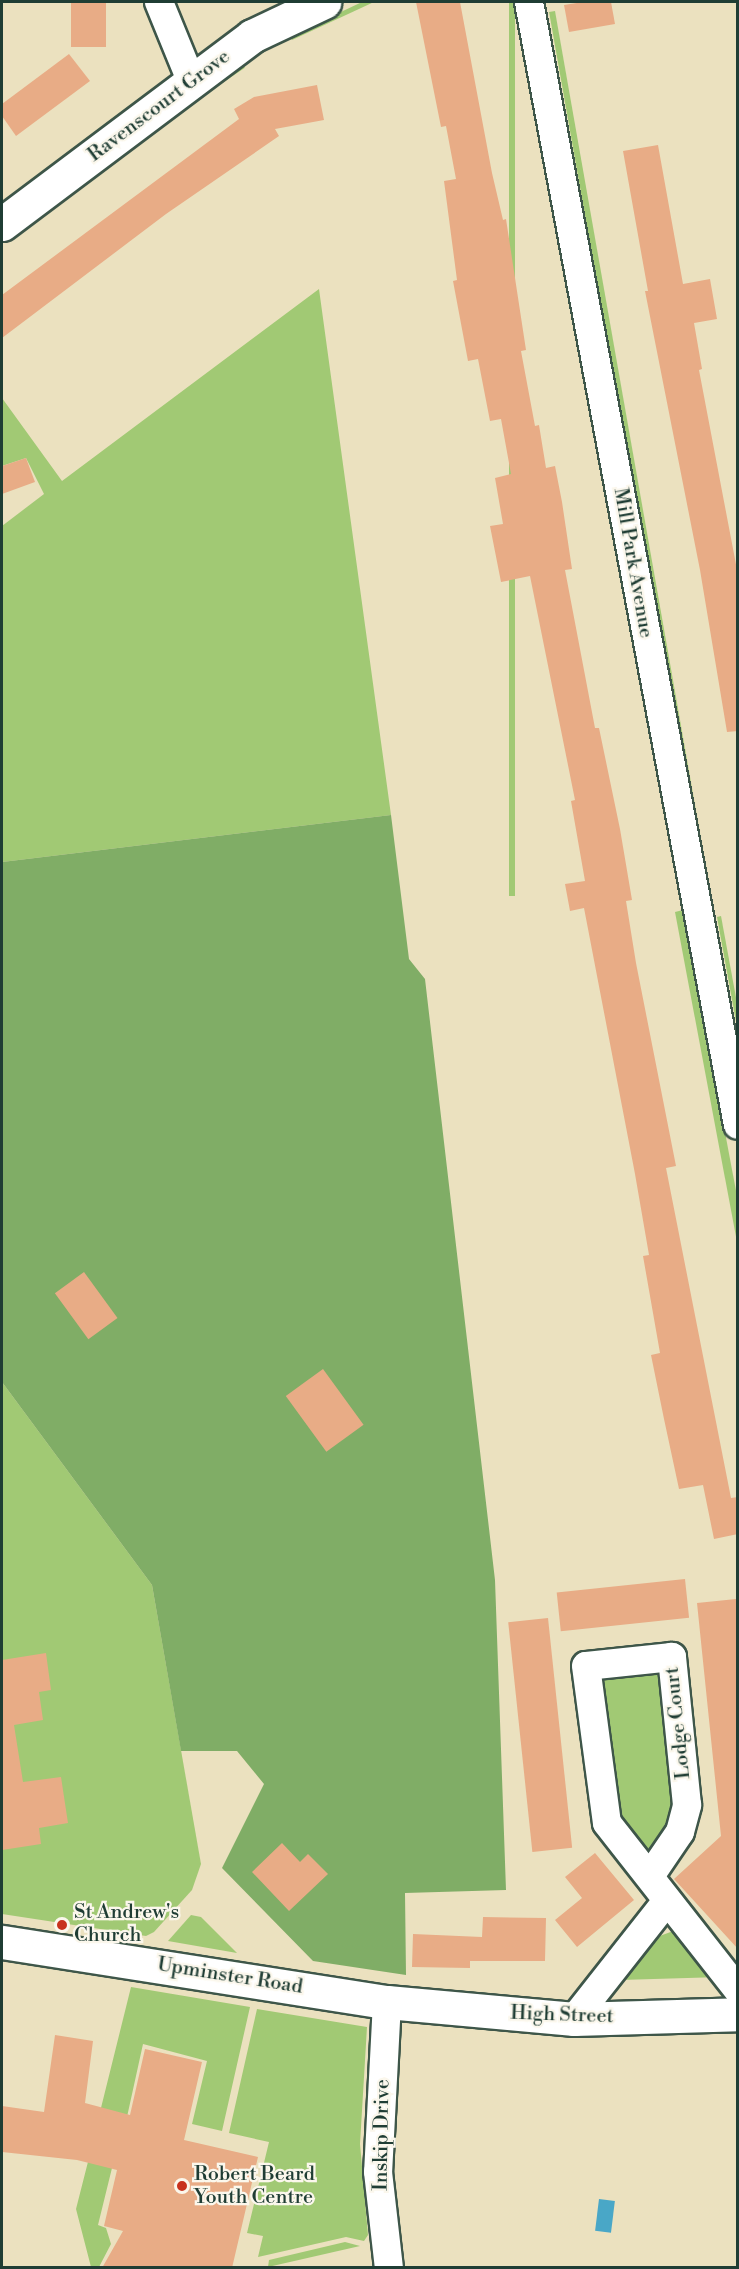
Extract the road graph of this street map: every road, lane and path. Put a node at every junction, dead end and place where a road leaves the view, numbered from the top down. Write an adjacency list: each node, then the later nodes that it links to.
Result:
1 (159, 2): 4 (street)
2 (324, 2): 4 (main road, Ravenscourt Grove)
3 (529, 2): 6 (street, Mill Park Avenue)
4 (192, 83): 5 (main road, Ravenscourt Grove)
5 (2, 224)
6 (738, 1125)
7 (650, 1876): 7 (street, Lodge Court); 8 (street, Lodge Court)
8 (666, 1902): 10 (street, Lodge Court); 13 (street)
9 (2, 1942): 11 (main road, Upminster Road)
10 (738, 1990)
11 (387, 2002): 13 (main road, High Street); 14 (street, Inskip Drive)
12 (738, 2014): 13 (main road, High Street)
13 (574, 2019)
14 (389, 2268)

